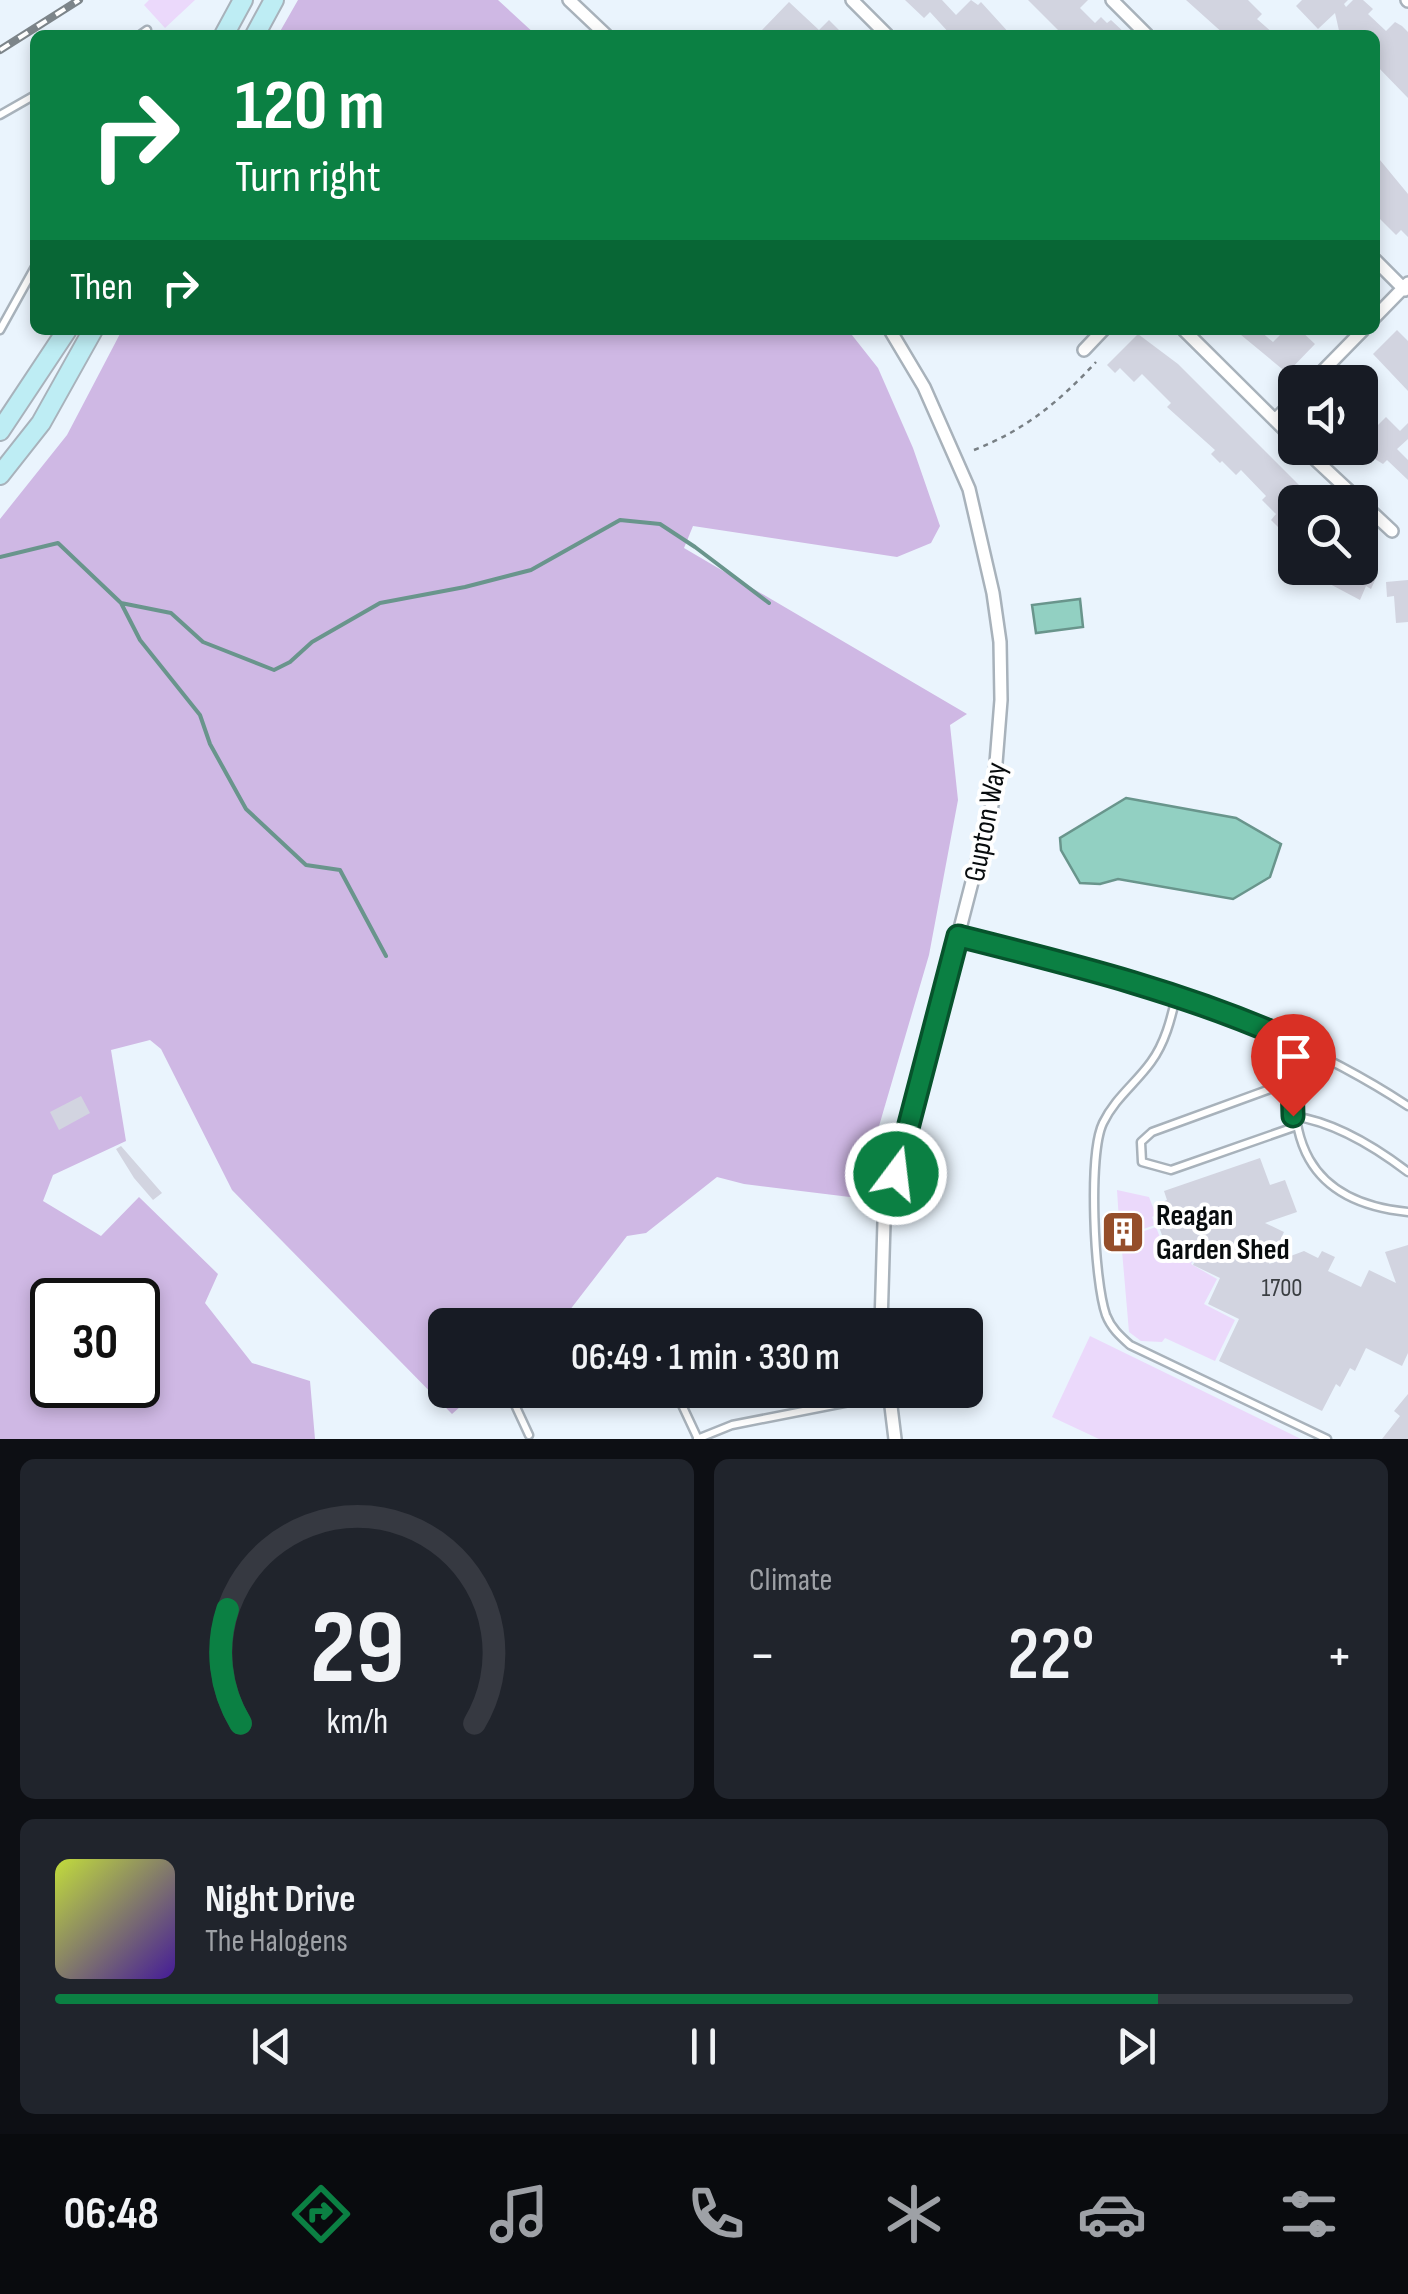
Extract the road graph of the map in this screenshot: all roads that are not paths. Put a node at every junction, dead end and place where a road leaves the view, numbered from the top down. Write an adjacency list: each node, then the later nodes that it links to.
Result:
1 (243, 0): 6 (main road)
2 (274, 0): 7 (main road)
3 (569, 0): 8 (street)
4 (852, 0): 9 (street)
5 (1112, 0): 10 (street)
6 (227, 30)
7 (258, 30)
8 (601, 30)
9 (882, 30)
10 (1142, 30)
11 (30, 97): 12 (lane)
12 (0, 115)
13 (1380, 265): 15 (street)
14 (30, 277): 17 (lane)
15 (1406, 288): 16 (street)
16 (1380, 312)
17 (0, 330)
18 (63, 335): 29 (main road)
19 (90, 335): 31 (main road)
20 (893, 335): 33 (street, Gupton Way)
21 (1098, 335): 24 (street)
22 (1189, 335): 27 (street)
23 (1357, 335): 25 (street)
24 (1084, 350)
25 (1328, 365)
26 (1278, 417): 27 (street)
27 (1275, 420): 28 (street)
28 (1278, 423)
29 (0, 431)
30 (1320, 465): 32 (street)
31 (0, 475)
32 (1392, 531)
33 (958, 936): 34 (lane); 42 (street, Gupton Way)
34 (1176, 997): 35 (lane); 50 (lane)
35 (1299, 1044): 36 (lane); 37 (lane)
36 (1292, 1081): 38 (lane); 39 (lane)
37 (1408, 1106)
38 (1293, 1116): 39 (lane); 40 (lane)
39 (1296, 1126): 41 (lane)
40 (1408, 1172)
41 (1408, 1212)
42 (881, 1308)
43 (517, 1408): 47 (lane)
44 (683, 1408): 48 (lane)
45 (813, 1408): 48 (lane)
46 (891, 1408): 49 (street)
47 (529, 1435)
48 (698, 1439)
49 (895, 1439)
50 (1327, 1439)

